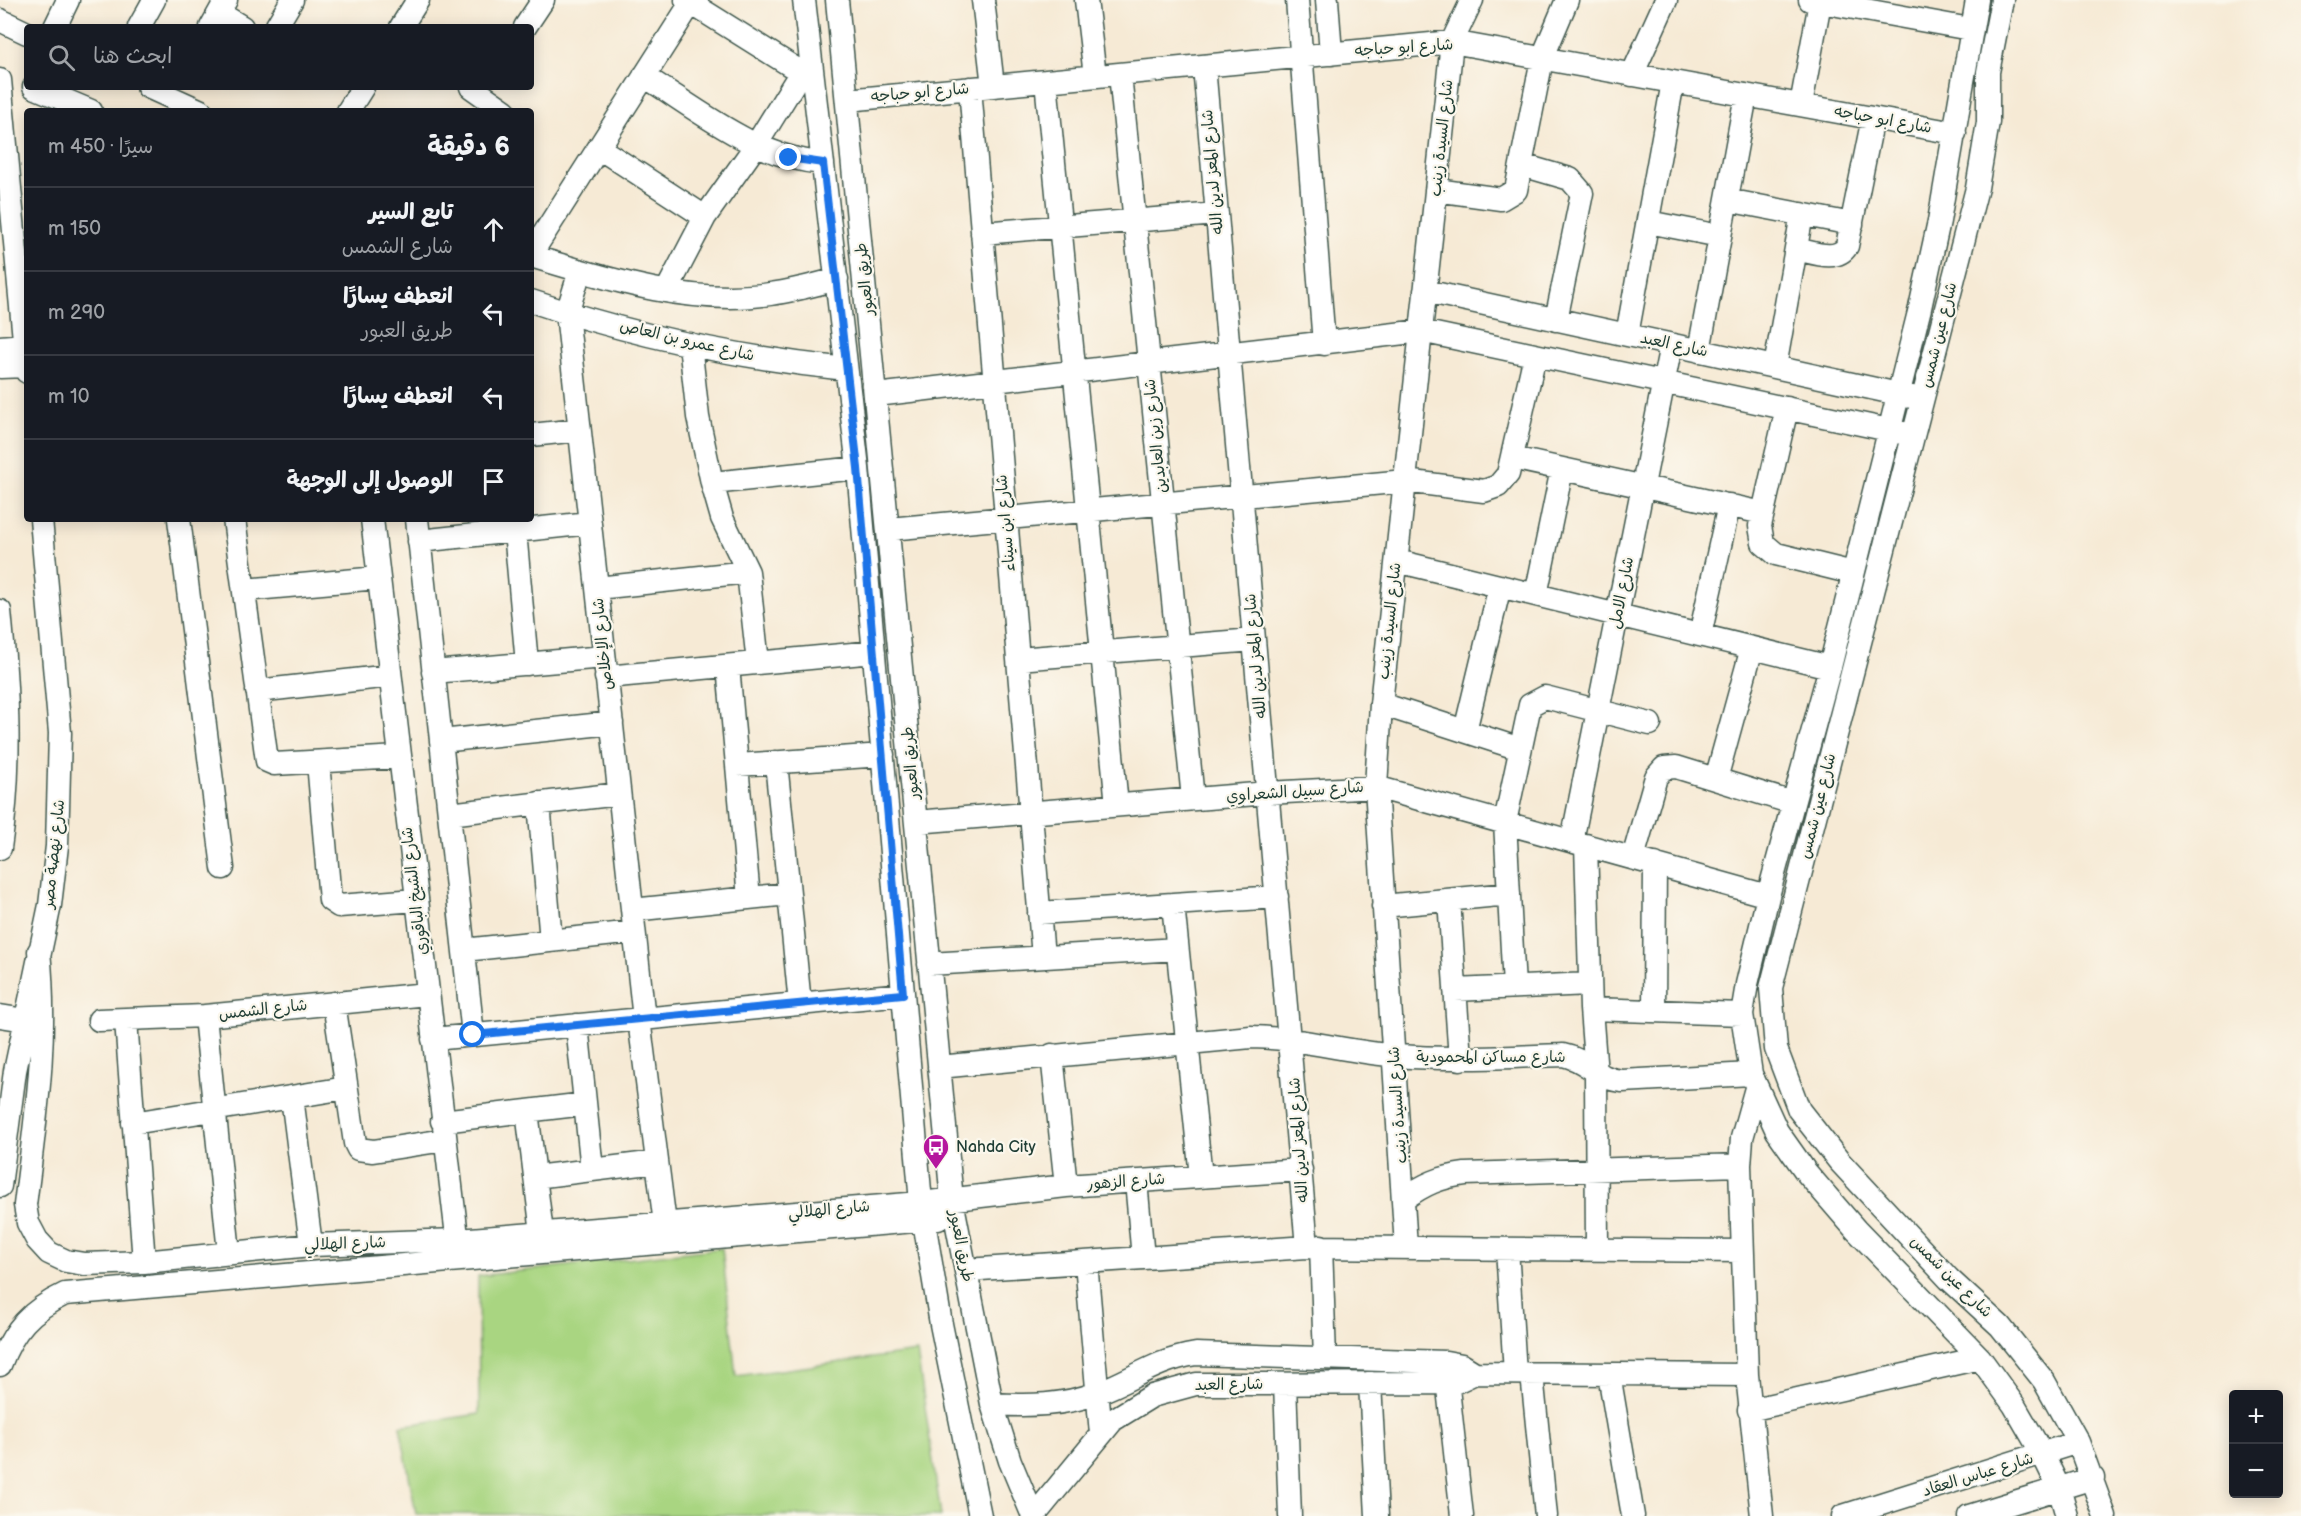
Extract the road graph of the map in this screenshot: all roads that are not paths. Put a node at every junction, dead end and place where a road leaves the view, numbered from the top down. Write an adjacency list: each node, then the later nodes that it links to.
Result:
1 (68, 0): 21 (street)
2 (154, 0): 22 (street)
3 (292, 0): 24 (street)
4 (418, 0): 25 (street)
5 (543, 0): 26 (street)
6 (838, 0): 18 (street); 50 (street, طريق العبور)
7 (984, 0): 44 (street)
8 (1086, 0): 39 (street)
9 (1297, 0): 31 (street)
10 (1327, 0): 30 (street)
11 (1472, 0): 29 (street, شارع السيدة زينب)
12 (1567, 0): 32 (street)
13 (1666, 0): 36 (street)
14 (1977, 0): 27 (street, شارع عين شمس)
15 (2002, 0): 103 (street, شارع عين شمس)
16 (1815, 1): 27 (street); 51 (street)
17 (688, 2): 37 (street); 38 (street)
18 (804, 2): 38 (street, طريق العبور)
19 (218, 13): 23 (street)
20 (0, 20): 28 (street)
21 (56, 24)
22 (141, 24)
23 (237, 24)
24 (278, 24)
25 (403, 24)
26 (527, 24)
27 (1970, 29): 56 (street, شارع عين شمس)
28 (24, 32)
29 (1452, 42): 30 (street, شارع ابو حباجه); 32 (street, شارع ابو حباجه); 61 (street, شارع السيدة زينب)
30 (1331, 54): 31 (street, شارع ابو حباجه)
31 (1301, 57): 33 (street, شارع ابو حباجه); 86 (street)
32 (1542, 59): 36 (street, شارع ابو حباجه); 60 (street)
33 (1204, 66): 35 (street, شارع ابو حباجه); 63 (street, شارع المعز لدين الله)
34 (0, 74): 43 (street)
35 (1120, 74): 39 (street, شارع ابو حباجه); 66 (street, شارع زين العابدين)
36 (1632, 75): 42 (street, شارع ابو حباجه)
37 (644, 76): 57 (street); 58 (street)
38 (807, 76): 57 (street); 59 (street, طريق العبور)
39 (1095, 76): 41 (street, شارع ابو حباجه)
40 (0, 80): 83 (street)
41 (1046, 81): 44 (street, شارع ابو حباجه); 69 (street)
42 (1673, 82): 49 (street, شارع ابو حباجه); 67 (street)
43 (24, 83)
44 (993, 86): 45 (street, شارع ابو حباجه)
45 (970, 88): 50 (street, شارع ابو حباجه); 70 (street, شارع ابن سيناء)
46 (41, 90): 52 (street)
47 (481, 90): 54 (street)
48 (174, 92): 53 (street)
49 (1746, 95): 51 (street, شارع ابو حباجه); 62 (street)
50 (847, 100): 102 (street, طريق العبور)
51 (1801, 105): 55 (street, شارع ابو حباجه)
52 (84, 108)
53 (197, 108)
54 (502, 108)
55 (1873, 118): 56 (street, شارع ابو حباجه); 68 (street)
56 (1955, 133): 101 (street, شارع عين شمس)
57 (756, 145): 59 (street); 65 (street)
58 (599, 148): 65 (street); 73 (street)
59 (823, 163): 76 (street, طريق العبور)
60 (1522, 165): 61 (street); 81 (street)
61 (1436, 190): 78 (street, شارع السيدة زينب)
62 (1727, 200): 64 (street); 71 (street)
63 (1217, 214): 66 (street); 91 (street, شارع المعز لدين الله)
64 (1802, 214): 68 (street); 72 (street)
65 (705, 217): 77 (street)
66 (1135, 221): 69 (street); 94 (street, شارع زين العابدين)
67 (1648, 222): 71 (street); 84 (street)
68 (1852, 224): 72 (street)
69 (1060, 227): 70 (street); 98 (street)
70 (982, 233): 99 (street, شارع ابن سيناء)
71 (1720, 236): 89 (street)
72 (1796, 249): 96 (street)
73 (534, 250)
74 (534, 256): 75 (street)
75 (580, 271): 77 (street); 80 (street, شارع الإخلاص)
76 (837, 279): 77 (street); 97 (street, طريق العبور)
77 (668, 290)
78 (1425, 291): 81 (street, شارع العبد); 82 (street, شارع السيدة زينب)
79 (534, 303): 80 (street, شارع عمرو بن العاص)
80 (567, 313): 85 (street, شارع عمرو بن العاص); 106 (street, شارع الإخلاص)
81 (1556, 320): 84 (street, شارع العبد)
82 (1421, 331): 86 (street); 92 (street); 112 (street, شارع السيدة زينب)
83 (24, 334)
84 (1627, 335): 87 (street, شارع العبد)
85 (690, 344): 97 (street, شارع عمرو بن العاص); 113 (street)
86 (1324, 344): 91 (street)
87 (1671, 345): 89 (street, شارع العبد); 100 (street, شارع الامل)
88 (0, 347): 90 (street)
89 (1699, 351): 96 (street, شارع العبد)
90 (24, 354)
91 (1229, 355): 94 (street); 115 (street, شارع المعز لدين الله)
92 (1535, 355): 100 (street); 109 (street)
93 (24, 356): 95 (street)
94 (1149, 364): 98 (street); 116 (street, شارع زين العابدين)
95 (0, 367)
96 (1775, 367): 101 (street, شارع العبد)
97 (846, 369): 110 (street, طريق العبور)
98 (1074, 373): 99 (street); 118 (street)
99 (994, 382): 102 (street); 120 (street, شارع ابن سيناء)
100 (1664, 382): 104 (street); 114 (street, شارع الامل)
101 (1898, 394): 103 (street, شارع العبد); 105 (street, شارع عين شمس)
102 (876, 395): 126 (street, طريق العبور)
103 (1923, 400): 108 (street, شارع عين شمس)
104 (1787, 408): 105 (street); 119 (street)
105 (1889, 429): 108 (street); 131 (street, شارع عين شمس)
106 (579, 430): 107 (street); 125 (street, شارع الإخلاص)
107 (534, 435)
108 (1914, 435): 276 (street, شارع عين شمس)
109 (1512, 458): 111 (street); 112 (street)
110 (858, 468): 113 (street); 144 (street, طريق العبور)
111 (1562, 469): 114 (street); 136 (street)
112 (1406, 481): 115 (street); 129 (street, شارع السيدة زينب)
113 (711, 483): 130 (street)
114 (1643, 485): 117 (street); 138 (street, شارع الامل)
115 (1242, 496): 116 (street); 141 (street, شارع المعز لدين الله)
116 (1163, 503): 118 (street); 142 (street, شارع زين العابدين)
117 (1728, 505): 119 (street); 139 (street)
118 (1088, 510): 120 (street); 145 (street)
119 (1763, 513): 131 (street)
120 (1006, 518): 126 (street); 146 (street, شارع ابن سيناء)
121 (41, 522): 198 (street, شارع نهضة مصر)
122 (179, 522): 183 (street)
123 (234, 522): 135 (street)
124 (372, 522): 132 (street, شارع الشيخ الباقوري)
125 (590, 524): 128 (street); 134 (street, شارع الإخلاص)
126 (889, 529): 178 (street, طريق العبور)
127 (418, 530): 128 (street); 152 (street)
128 (515, 531): 148 (street)
129 (1397, 561): 133 (street); 155 (street, شارع السيدة زينب)
130 (748, 572): 134 (street); 147 (street)
131 (1853, 573): 151 (street, شارع عين شمس)
132 (378, 578): 135 (street); 153 (street, شارع الشيخ الباقوري)
133 (1500, 586): 136 (street); 159 (street)
134 (597, 588): 150 (street, شارع الإخلاص)
135 (244, 590): 154 (street)
136 (1536, 595): 138 (street)
137 (0, 611): 140 (street)
138 (1617, 615): 139 (street); 156 (street, شارع الامل)
139 (1700, 635): 143 (street)
140 (1, 640): 160 (street)
141 (1254, 640): 142 (street); 170 (street, شارع المعز لدين الله)
142 (1178, 646): 145 (street); 172 (street, شارع زين العابدين)
143 (1752, 648): 151 (street); 168 (street)
144 (874, 652): 147 (street); 163 (street, طريق العبور)
145 (1102, 652): 146 (street); 175 (street)
146 (1018, 659): 176 (street, شارع ابن سيناء)
147 (758, 663): 149 (street)
148 (527, 664): 150 (street); 152 (street)
149 (728, 666): 150 (street); 167 (street)
150 (605, 667): 157 (street, شارع الإخلاص)
151 (1830, 667): 173 (street, شارع عين شمس)
152 (433, 672): 161 (street)
153 (390, 676): 154 (street); 164 (street, شارع الشيخ الباقوري)
154 (257, 691): 165 (street)
155 (1381, 704): 159 (street); 169 (street, شارع السيدة زينب)
156 (1598, 710): 158 (street); 162 (street); 180 (street, شارع الامل)
157 (612, 723): 161 (street); 171 (street, شارع الإخلاص)
158 (1650, 724)
159 (1465, 731): 162 (street)
160 (5, 732): 181 (street)
161 (441, 741): 177 (street)
162 (1520, 749): 179 (street)
163 (883, 755): 166 (street); 205 (street, طريق العبور)
164 (399, 757): 165 (street); 189 (street, شارع الشيخ الباقوري)
165 (318, 762): 189 (street)
166 (776, 762): 167 (street); 184 (street)
167 (737, 765): 188 (street)
168 (1716, 779): 173 (street); 182 (street)
169 (1376, 787): 170 (street, شارع سبيل الشعراوي); 179 (street, شارع سبيل الشعراوي); 192 (street, شارع السيدة زينب)
170 (1268, 793): 172 (street, شارع سبيل الشعراوي); 187 (street, شارع المعز لدين الله)
171 (619, 794): 174 (street); 194 (street, شارع الإخلاص)
172 (1193, 799): 175 (street, شارع سبيل الشعراوي)
173 (1793, 802): 186 (street, شارع عين شمس)
174 (539, 803): 177 (street); 195 (street)
175 (1116, 805): 176 (street, شارع سبيل الشعراوي)
176 (1030, 812): 178 (street, شارع سبيل الشعراوي); 193 (street, شارع ابن سيناء)
177 (449, 814): 197 (street)
178 (916, 822): 200 (street, طريق العبور)
179 (1505, 822): 180 (street, شارع سبيل الشعراوي); 185 (street)
180 (1579, 843): 182 (street, شارع سبيل الشعراوي); 201 (street, شارع الامل)
181 (0, 848)
182 (1644, 861): 186 (street, شارع سبيل الشعراوي); 209 (street)
183 (223, 868)
184 (788, 894): 188 (street); 207 (street)
185 (1509, 894): 190 (street); 202 (street)
186 (1768, 896): 210 (street, شارع عين شمس)
187 (1277, 897): 191 (street); 220 (street, شارع المعز لدين الله)
188 (749, 898): 194 (street)
189 (416, 900): 204 (street, شارع الشيخ الباقوري)
190 (1449, 900): 192 (street); 203 (street)
191 (1173, 904): 193 (street); 196 (street)
192 (1383, 906): 223 (street, شارع السيدة زينب)
193 (1039, 913): 199 (street, شارع ابن سيناء)
194 (633, 921): 195 (street); 213 (street, شارع الإخلاص)
195 (551, 941): 197 (street)
196 (1178, 949): 199 (street); 221 (street)
197 (464, 950): 218 (street)
198 (39, 951): 214 (street, شارع نهضة مصر); 260 (street, شارع الهلالي)
199 (1043, 957): 200 (street)
200 (929, 964): 225 (street, طريق العبور)
201 (1590, 984): 202 (street); 208 (street, شارع الامل)
202 (1514, 987): 203 (street)
203 (1455, 990): 224 (street)
204 (427, 994): 206 (street, شارع الشمس); 219 (street, شارع الشيخ الباقوري)
205 (903, 994): 207 (street); 248 (street, طريق العبور)
206 (334, 1003): 212 (street, شارع الشمس); 229 (street)
207 (800, 1004): 213 (street)
208 (1591, 1009): 209 (street); 227 (street, شارع الامل)
209 (1654, 1011): 210 (street)
210 (1742, 1014): 228 (street, شارع عين شمس)
211 (0, 1016): 214 (street)
212 (205, 1016): 216 (street, شارع الشمس); 232 (street)
213 (642, 1019): 217 (street); 236 (street, شارع الإخلاص)
214 (25, 1020): 226 (street, شارع نهضة مصر)
215 (99, 1020): 216 (street, شارع الشمس)
216 (126, 1020): 234 (street)
217 (577, 1025): 218 (street); 231 (street)
218 (473, 1035): 219 (street)
219 (433, 1039): 235 (street, شارع الشيخ الباقوري)
220 (1291, 1040): 221 (street, شارع مساكن المحمودية); 223 (street, شارع مساكن المحمودية); 239 (street, شارع المعز لدين الله)
221 (1187, 1042): 222 (street, شارع مساكن المحمودية); 242 (street)
222 (1052, 1055): 225 (street, شارع مساكن المحمودية); 245 (street)
223 (1395, 1056): 224 (street, شارع مساكن المحمودية); 246 (street, شارع السيدة زينب)
224 (1460, 1059): 227 (street, شارع مساكن المحمودية)
225 (939, 1067): 247 (street, طريق العبور)
226 (7, 1070): 244 (street, شارع نهضة مصر)
227 (1596, 1074): 228 (street, شارع مساكن المحمودية); 240 (street, شارع الامل)
228 (1753, 1081): 237 (street); 264 (street, شارع عين شمس)
229 (346, 1088): 230 (street); 235 (street)
230 (292, 1097): 232 (street); 251 (street)
231 (585, 1104): 233 (street); 238 (street)
232 (214, 1110): 234 (street); 258 (street)
233 (527, 1112): 235 (street); 241 (street)
234 (133, 1123): 260 (street)
235 (444, 1131): 256 (street, شارع الشيخ الباقوري)
236 (657, 1162): 238 (street); 249 (street, شارع الإخلاص)
237 (1740, 1165): 240 (street); 257 (street)
238 (592, 1170): 241 (street)
239 (1301, 1170): 242 (street, شارع الزهور); 252 (street, شارع المعز لدين الله)
240 (1595, 1170): 246 (street); 255 (street, شارع الامل)
241 (535, 1177): 250 (street)
242 (1202, 1177): 243 (street, شارع الزهور)
243 (1136, 1181): 245 (street, شارع الزهور); 259 (street)
244 (0, 1186)
245 (1066, 1186): 247 (street, شارع الزهور)
246 (1404, 1198): 253 (street, شارع السيدة زينب)
247 (953, 1209): 248 (street, شارع الهلالي); 262 (street, طريق العبور)
248 (922, 1212): 249 (street, شارع الهلالي); 256 (street, شارع الهلالي); 280 (street, طريق العبور)
249 (665, 1224): 250 (street, شارع الهلالي)
250 (542, 1233): 256 (street, شارع الهلالي)
251 (311, 1245): 256 (street, شارع الهلالي); 258 (street, شارع الهلالي)
252 (1314, 1246): 253 (street); 259 (street); 263 (street, شارع المعز لدين الله)
253 (1406, 1248): 254 (street)
254 (1507, 1249): 255 (street); 267 (street)
255 (1597, 1249): 257 (street)
256 (459, 1251): 265 (street, شارع الهلالي)
257 (1742, 1251): 269 (street)
258 (229, 1253): 260 (street, شارع الهلالي)
259 (1143, 1258): 261 (street)
260 (144, 1262)
261 (1086, 1262): 262 (street); 272 (street)
262 (966, 1270): 273 (street, طريق العبور)
263 (1325, 1358): 266 (street, شارع العبد); 272 (street, شارع العبد)
264 (1980, 1358): 274 (street); 277 (street, شارع عين شمس)
265 (0, 1365)
266 (1446, 1373): 267 (street, شارع العبد); 270 (street, شارع العبد); 284 (street)
267 (1523, 1373): 268 (street, شارع العبد); 285 (street)
268 (1609, 1374): 269 (street, شارع العبد); 286 (street)
269 (1747, 1375): 274 (street)
270 (1370, 1383): 271 (street, شارع العبد); 283 (street)
271 (1285, 1384): 275 (street, شارع العبد); 282 (street)
272 (1096, 1393): 273 (street, شارع العبد); 275 (street)
273 (992, 1404): 281 (street, طريق العبور)
274 (1749, 1410): 287 (street)
275 (1101, 1434): 281 (street, شارع العبد)
276 (2078, 1442): 277 (street, شارع عباس العقاد); 278 (street, شارع عين شمس)
277 (2043, 1455): 279 (street, شارع عين شمس); 288 (street, شارع عباس العقاد)
278 (2093, 1478): 279 (street); 291 (street, شارع عين شمس)
279 (2059, 1488): 289 (street); 290 (street, شارع عين شمس)
280 (980, 1516)
281 (1034, 1516)
282 (1290, 1516)
283 (1377, 1516)
284 (1462, 1516)
285 (1546, 1516)
286 (1633, 1516)
287 (1762, 1516)
288 (1843, 1516)
289 (1969, 1516)
290 (2067, 1516)
291 (2105, 1516)

